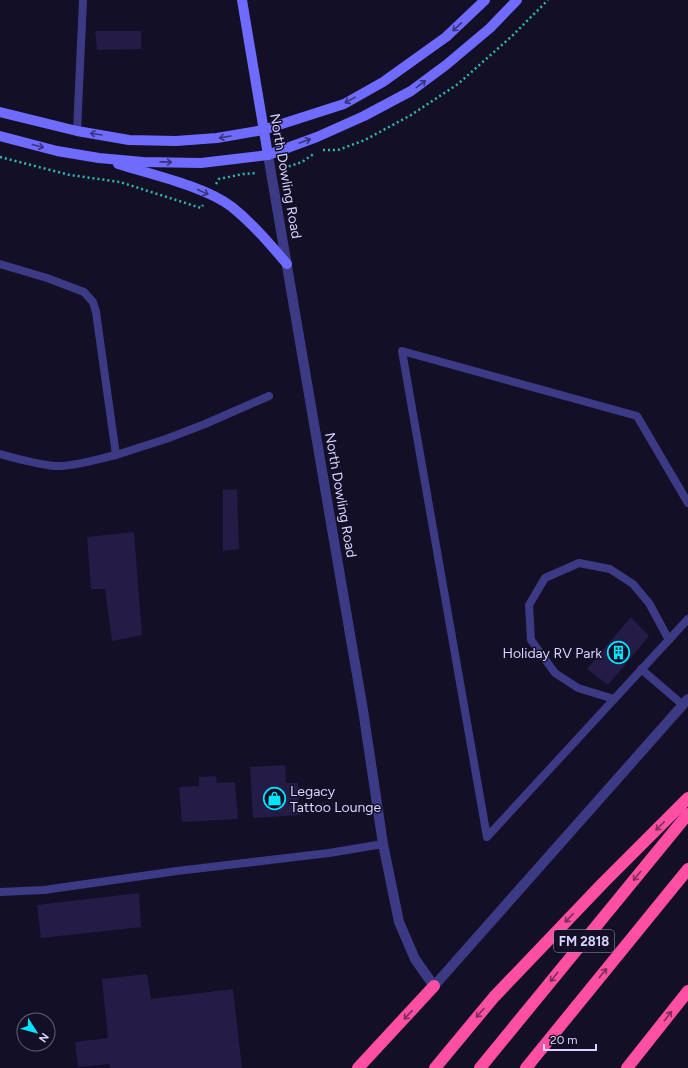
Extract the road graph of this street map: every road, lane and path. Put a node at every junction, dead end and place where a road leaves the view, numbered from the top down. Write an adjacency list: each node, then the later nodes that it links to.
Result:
1 (83, 0): 7 (lane)
2 (242, 0): 6 (street, North Dowling Road)
3 (485, 0): 6 (street, one-way to 6)
4 (517, 0): 9 (street, one-way to 4)
5 (0, 112): 7 (street)
6 (264, 130): 7 (street, one-way to 7); 9 (street, North Dowling Road)
7 (77, 131)
8 (0, 136): 10 (street, one-way to 10)
9 (268, 154): 10 (street, one-way to 9); 12 (street, North Dowling Road)
10 (99, 158): 12 (street, one-way to 12)
11 (0, 264): 15 (lane)
12 (287, 264): 24 (street, North Dowling Road)
13 (269, 396): 15 (lane)
14 (0, 454): 15 (lane)
15 (116, 455)
16 (688, 503): 20 (lane)
17 (688, 619): 18 (lane)
18 (669, 640): 19 (lane); 20 (lane)
19 (641, 669): 20 (lane); 21 (lane)
20 (614, 698)
21 (685, 702): 27 (street)
22 (688, 798): 30 (highway, one-way to 30)
23 (688, 814): 31 (highway, FM 2818, one-way to 31)
24 (384, 844): 26 (lane); 27 (street, North Dowling Road)
25 (688, 869): 32 (highway, FM 2818, one-way to 25)
26 (0, 892)
27 (434, 986): 29 (highway, one-way to 29)
28 (688, 991): 33 (highway, one-way to 28)
29 (358, 1068)
30 (435, 1068)
31 (480, 1068)
32 (526, 1068)
33 (627, 1068)

